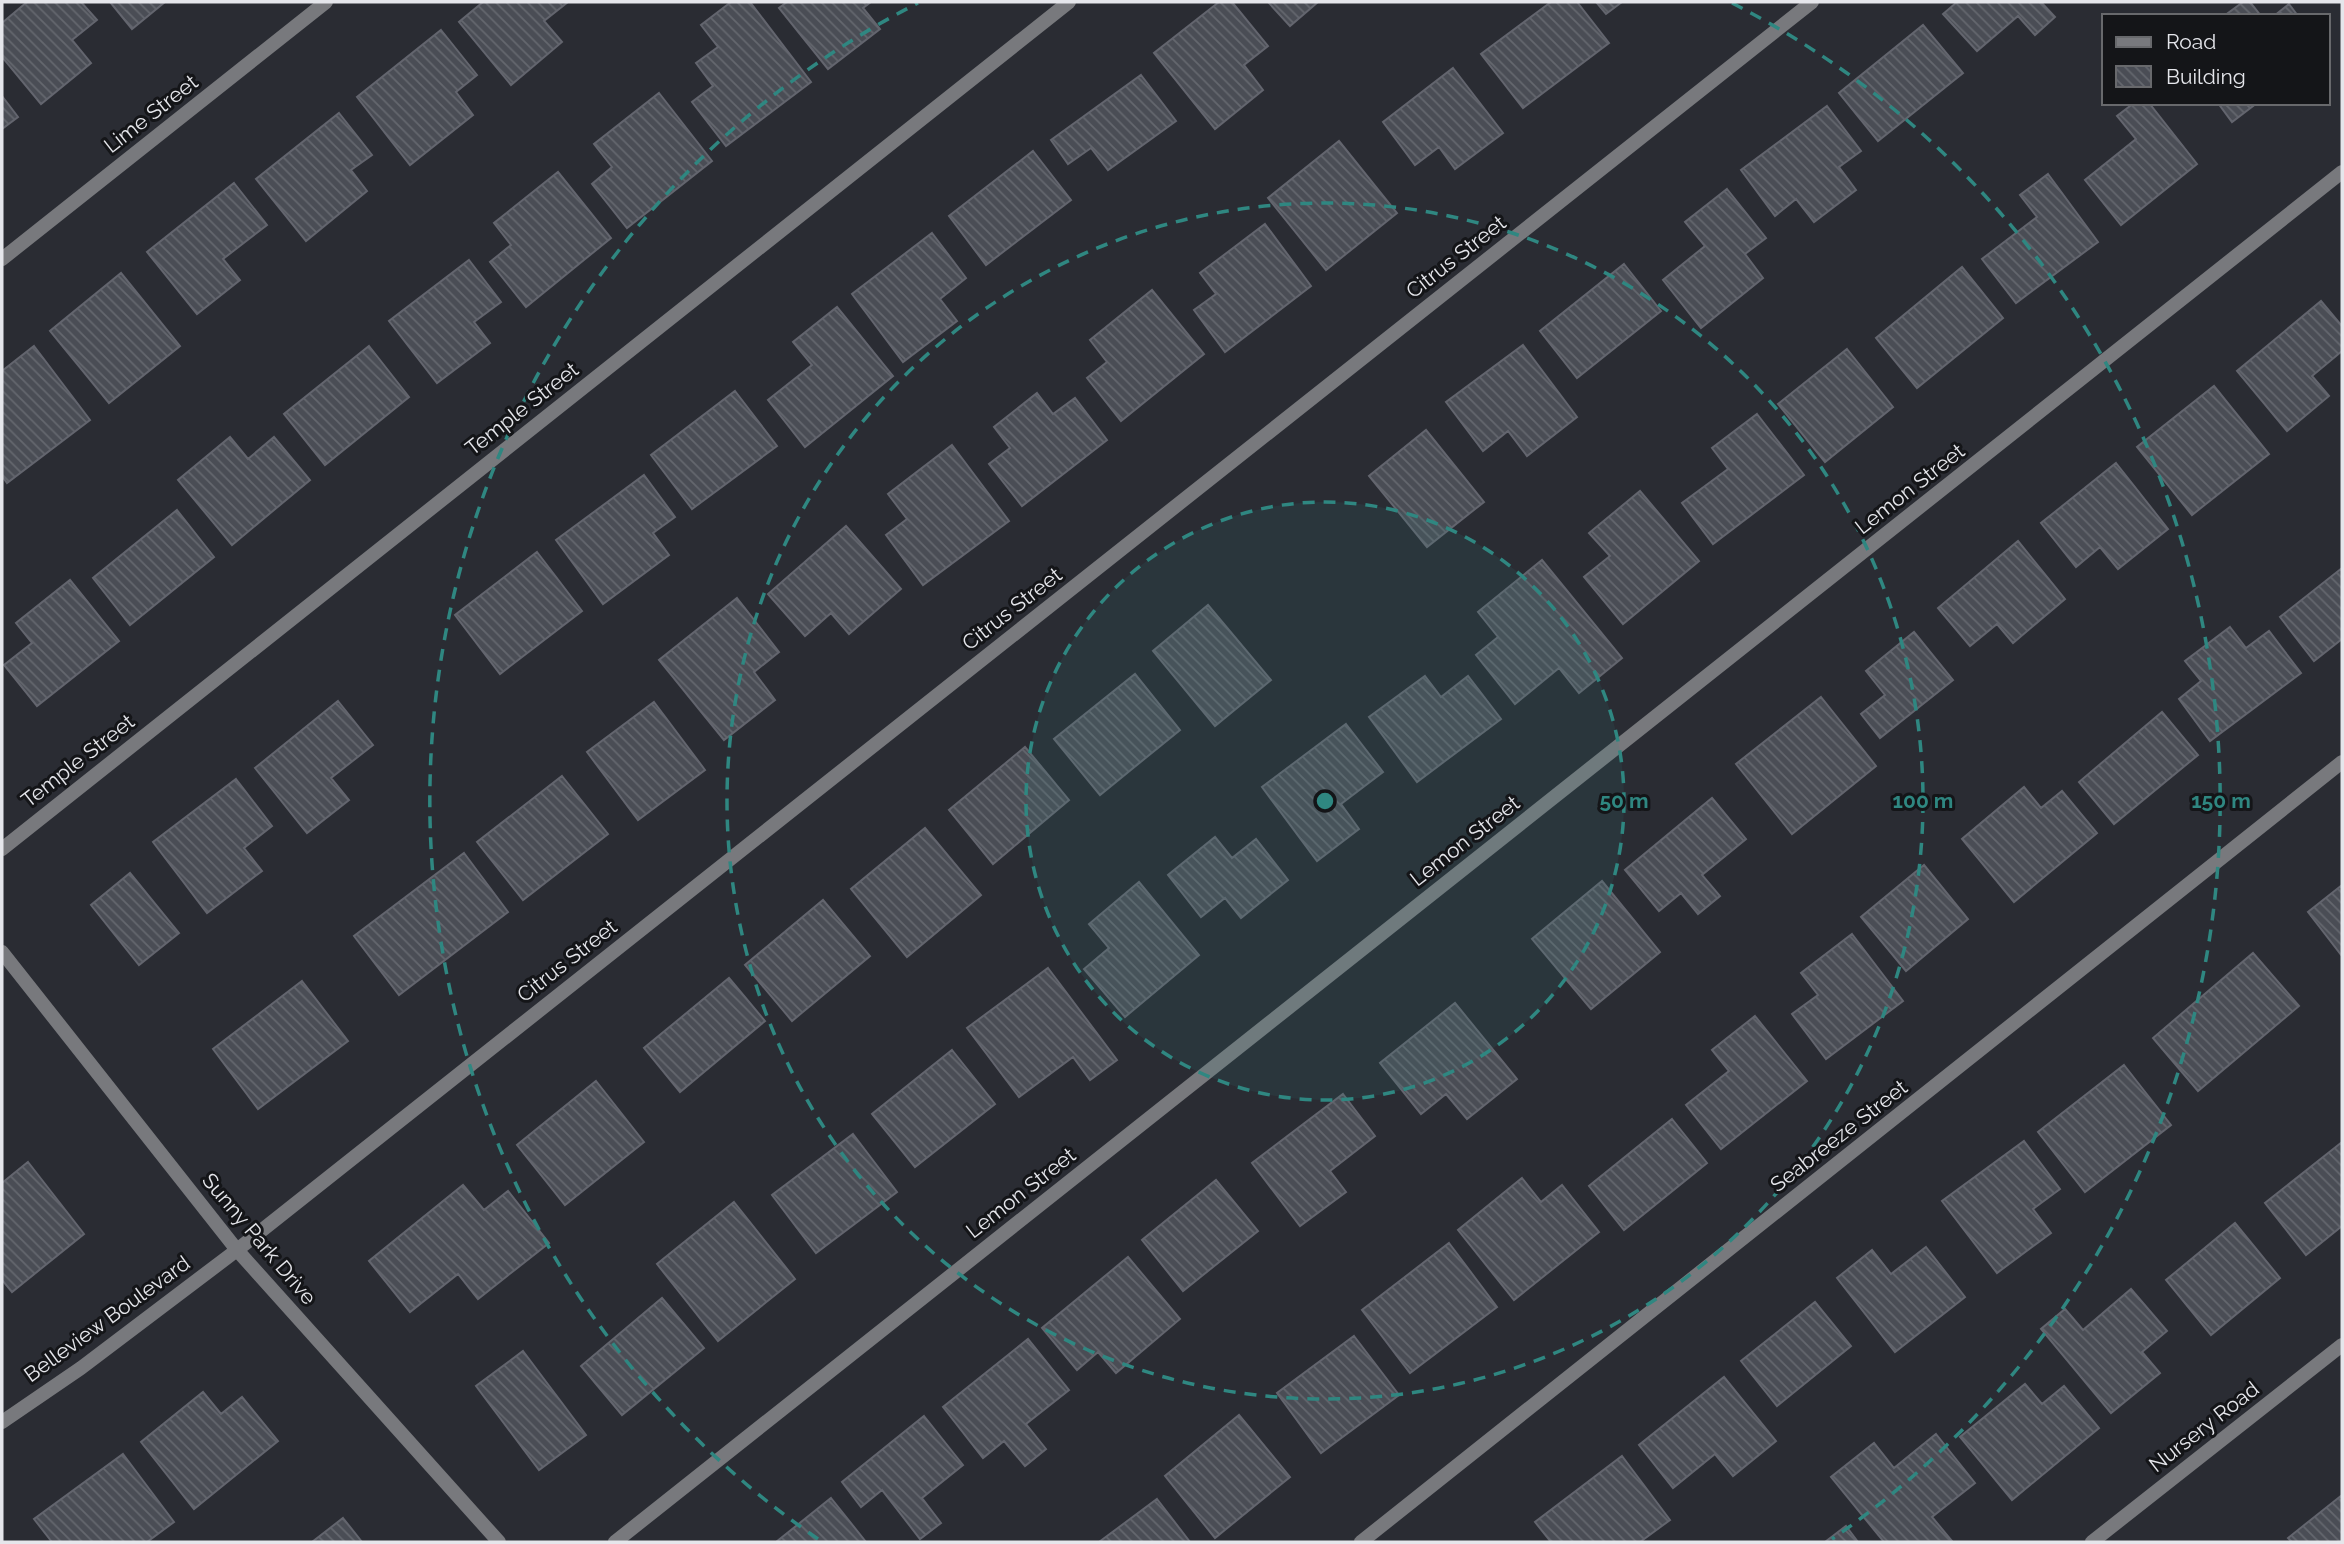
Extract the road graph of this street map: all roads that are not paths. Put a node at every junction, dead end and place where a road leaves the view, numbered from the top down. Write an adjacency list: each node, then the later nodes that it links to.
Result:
1 (326, 2): 5 (street, Lime Street)
2 (1069, 2): 7 (street, Temple Street)
3 (1812, 2): 9 (street, Citrus Street)
4 (2342, 172): 13 (street, Lemon Street)
5 (2, 259)
6 (2342, 762): 14 (street, Seabreeze Street)
7 (2, 849)
8 (2, 952): 9 (street, Sunny Park Drive)
9 (237, 1250): 11 (street, Belleview Boulevard); 12 (street, Sunny Park Drive)
10 (2342, 1345): 15 (street, Nursery Road)
11 (2, 1422)
12 (499, 1542)
13 (615, 1542)
14 (1361, 1542)
15 (2092, 1542)

